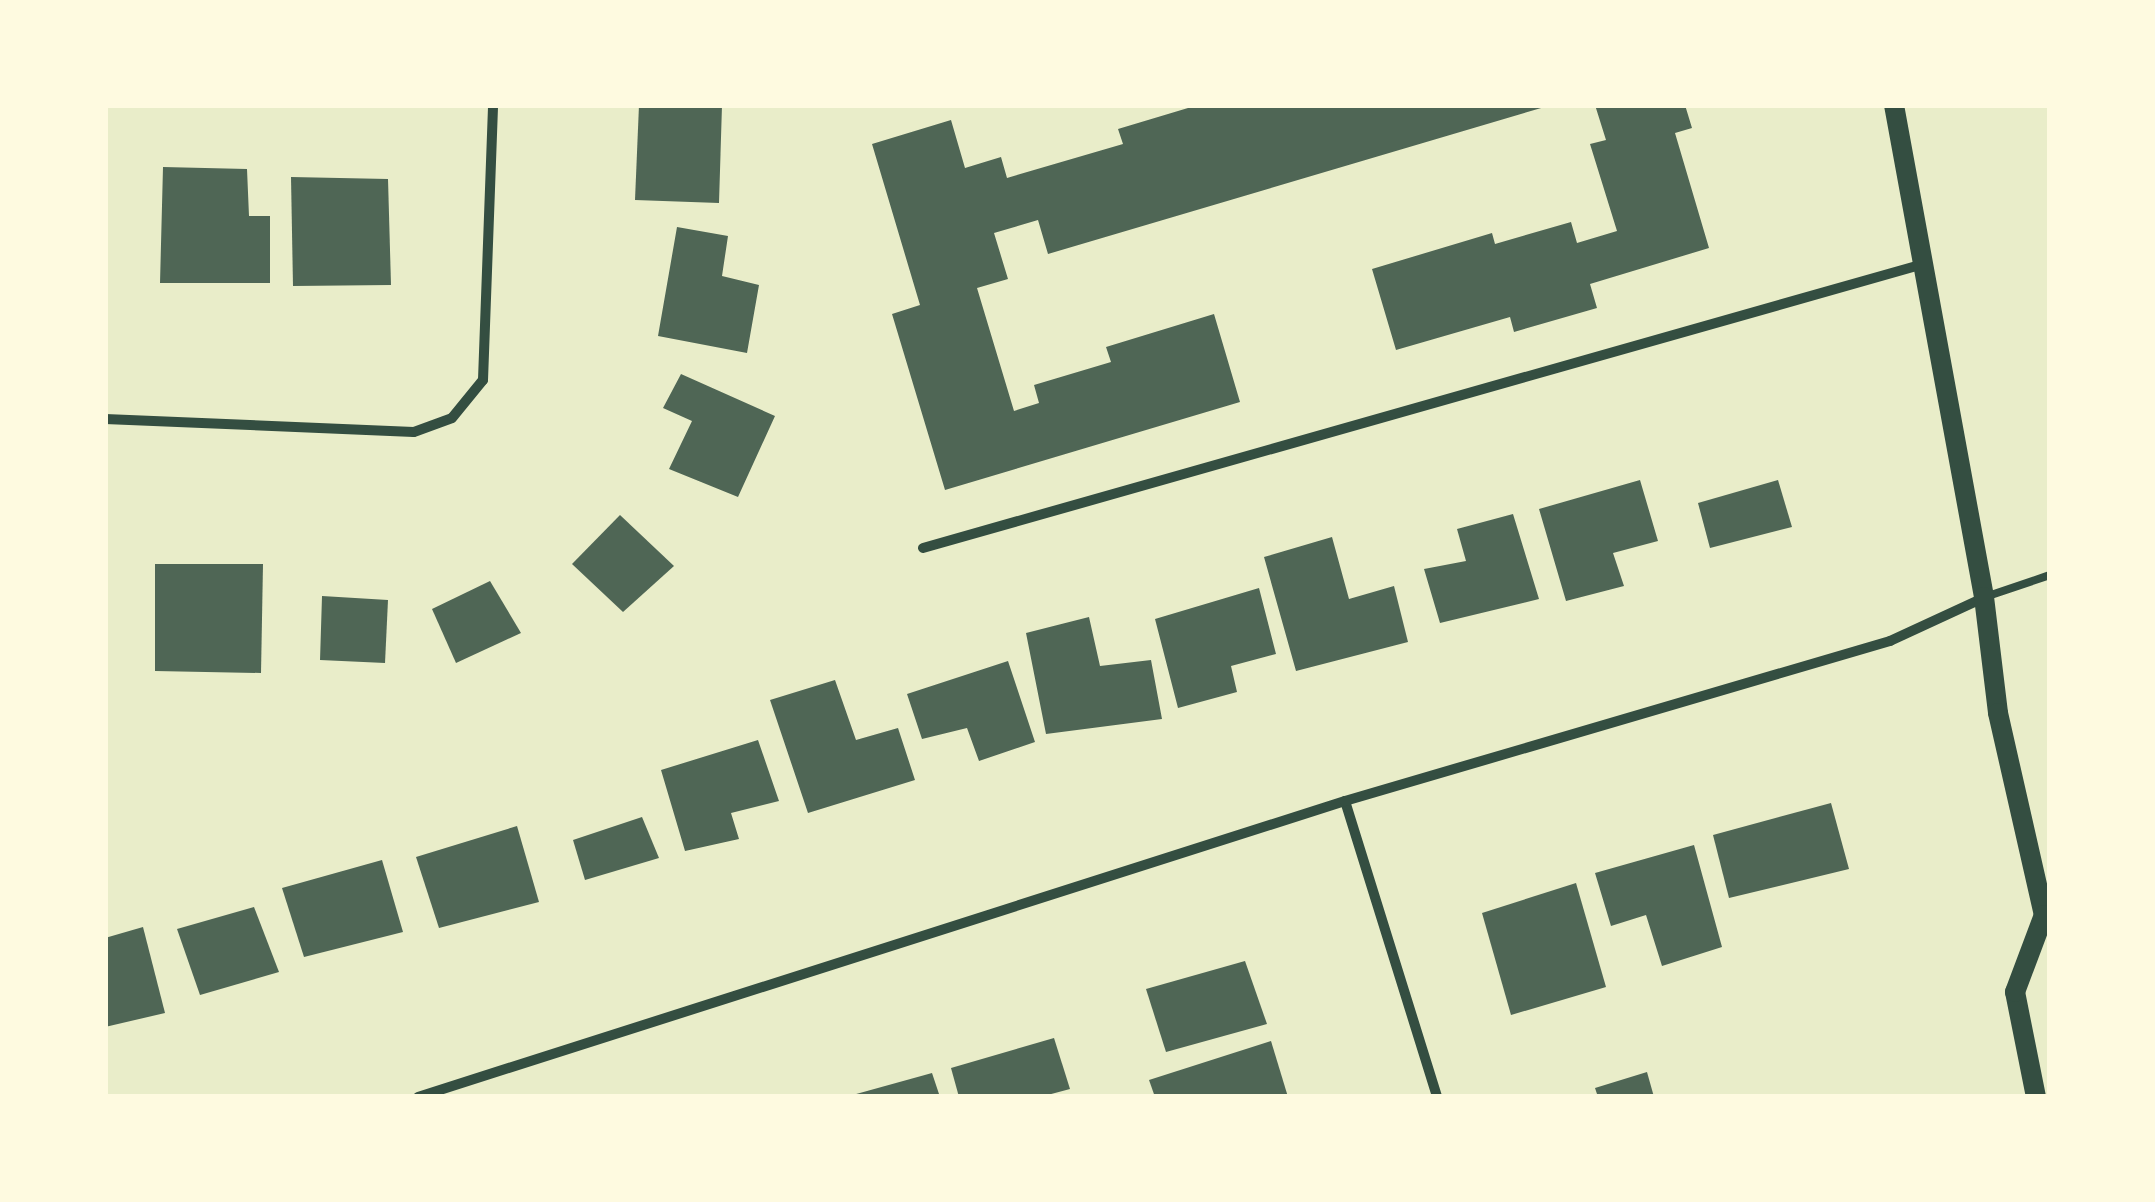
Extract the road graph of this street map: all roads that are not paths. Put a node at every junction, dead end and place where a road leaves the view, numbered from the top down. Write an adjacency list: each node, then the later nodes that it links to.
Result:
1 (492, 105): 4 (street)
2 (1894, 105): 3 (main road)
3 (1923, 264): 5 (street); 7 (main road)
4 (105, 418)
5 (922, 548)
6 (2050, 576): 7 (lane)
7 (1984, 598): 8 (street); 9 (main road)
8 (1344, 801): 10 (street); 11 (street)
9 (2047, 919): 12 (main road)
10 (418, 1097)
11 (1437, 1097)
12 (2036, 1097)

